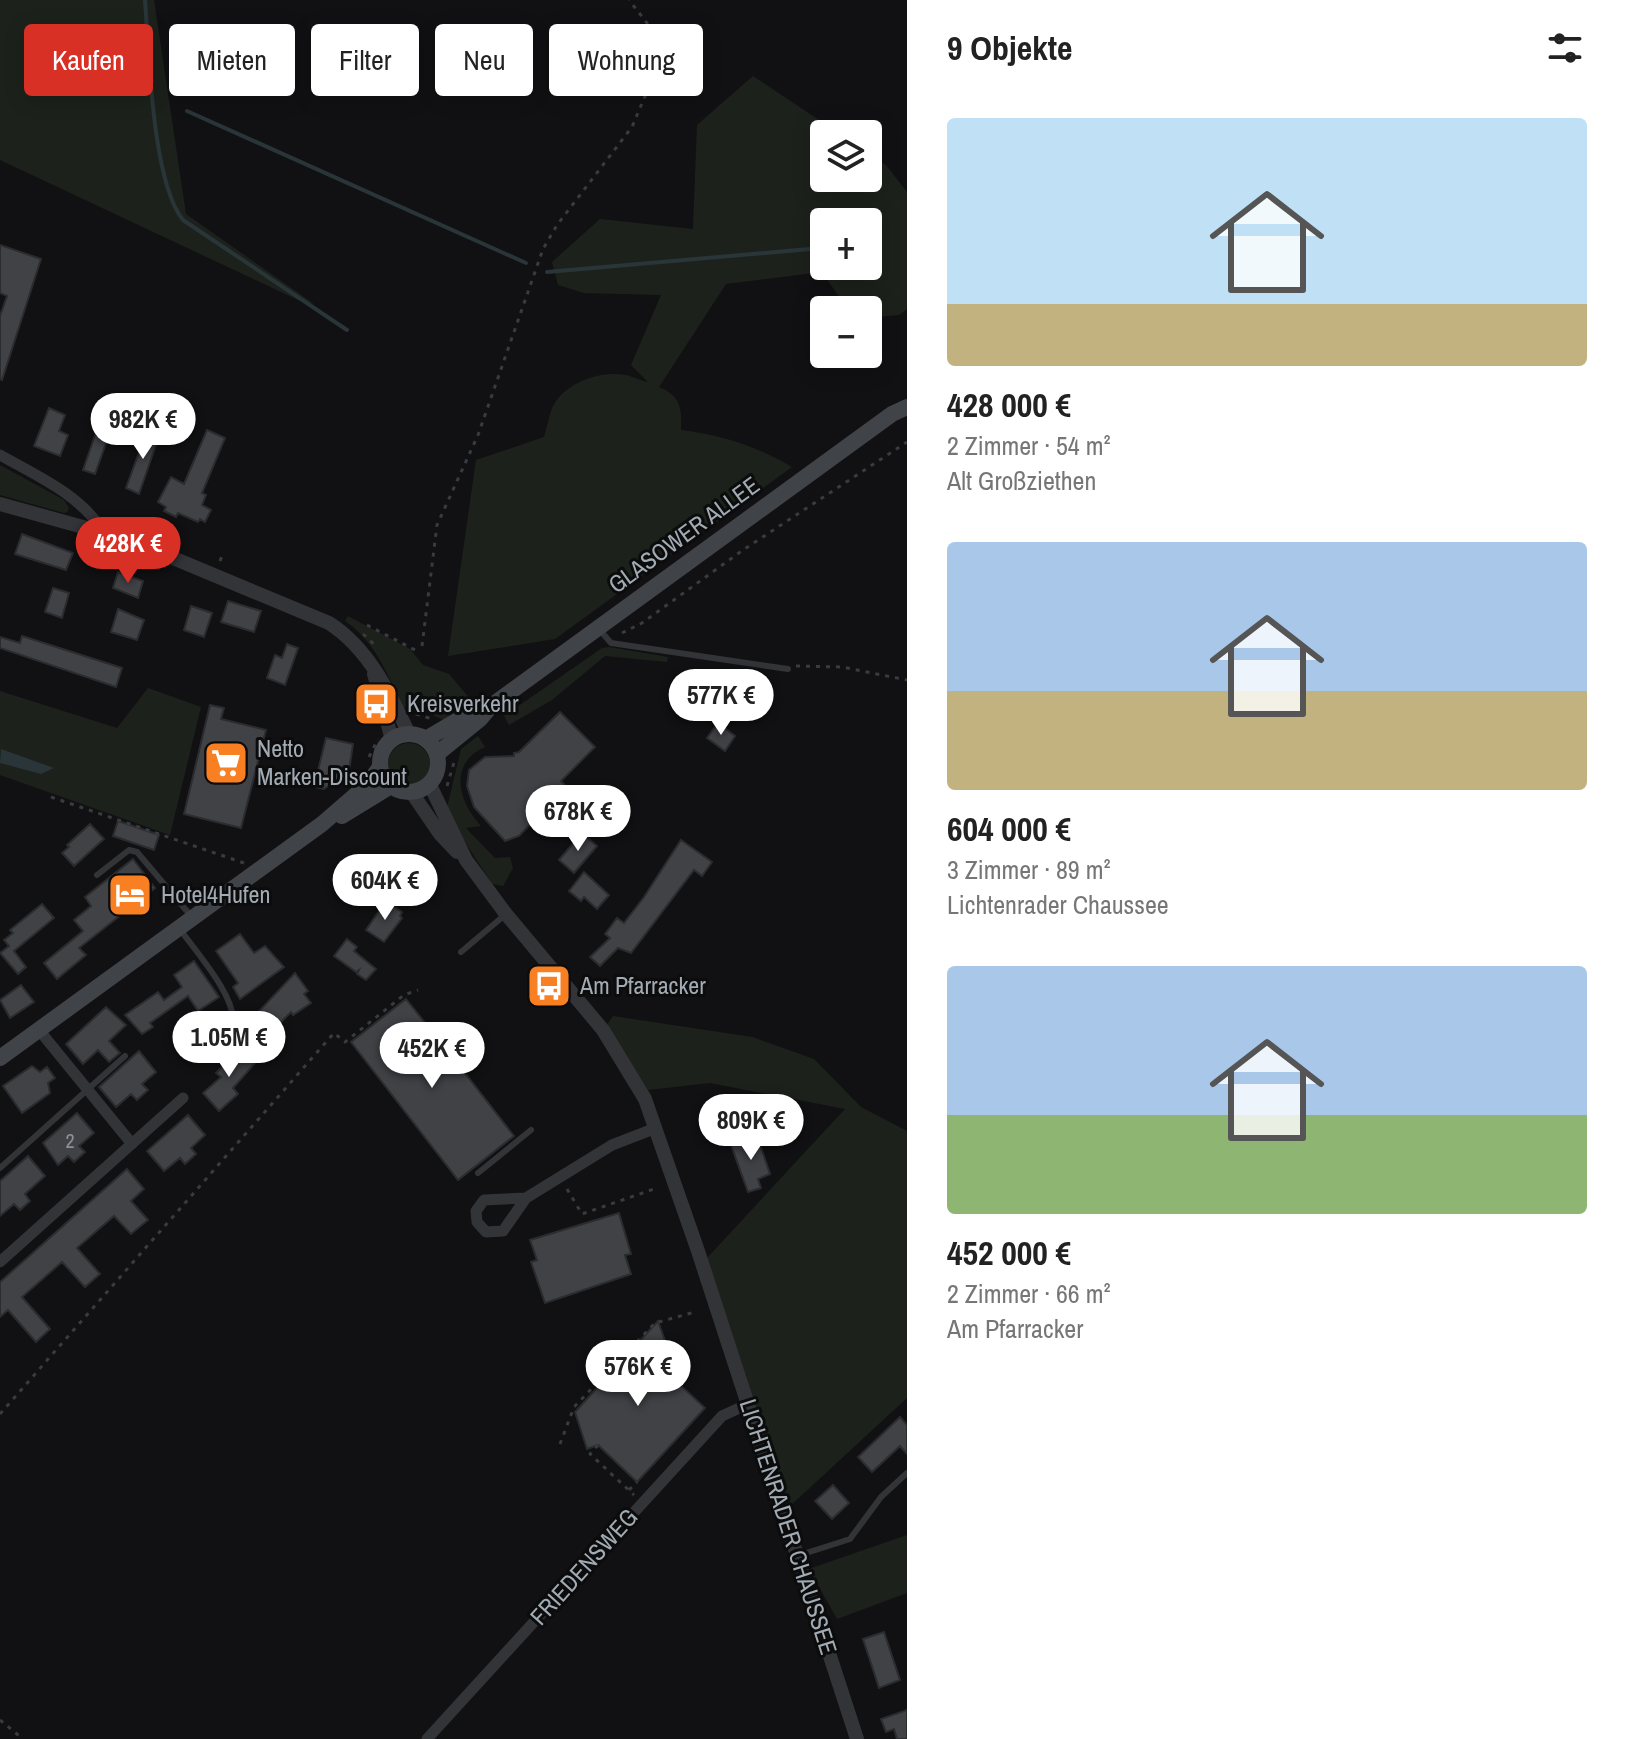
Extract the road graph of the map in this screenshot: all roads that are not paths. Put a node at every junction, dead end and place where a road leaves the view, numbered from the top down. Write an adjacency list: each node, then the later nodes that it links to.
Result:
1 (907, 407): 5 (main road, GLASOWER ALLEE)
2 (0, 455): 4 (street)
3 (0, 504): 4 (street)
4 (104, 532): 7 (street)
5 (602, 634): 6 (lane); 8 (main road, GLASOWER ALLEE)
6 (788, 669)
7 (373, 670): 9 (street); 10 (street)
8 (491, 706): 11 (main road, GLASOWER ALLEE); 12 (main road, GLASOWER ALLEE)
9 (409, 734): 10 (main road); 11 (main road)
10 (386, 735): 13 (main road)
11 (426, 739): 12 (main road)
12 (437, 754): 14 (main road)
13 (374, 765): 15 (main road); 17 (main road)
14 (430, 785): 16 (main road); 18 (street, LICHTENRADER CHAUSSEE)
15 (391, 786): 16 (main road); 17 (main road)
16 (412, 793): 18 (street, LICHTENRADER CHAUSSEE)
17 (322, 824): 21 (main road)
18 (466, 860): 20 (street, LICHTENRADER CHAUSSEE)
19 (97, 875): 21 (lane)
20 (506, 914): 22 (lane); 29 (street, LICHTENRADER CHAUSSEE)
21 (186, 923): 23 (main road); 24 (lane)
22 (461, 952)
23 (39, 1030): 26 (main road); 27 (street)
24 (214, 1039)
25 (125, 1056): 27 (lane)
26 (0, 1058)
27 (87, 1091): 31 (street); 32 (lane)
28 (183, 1098): 31 (street)
29 (656, 1128): 34 (street); 36 (street, LICHTENRADER CHAUSSEE)
30 (531, 1130): 33 (lane)
31 (132, 1144): 35 (street)
32 (0, 1168)
33 (478, 1173)
34 (526, 1198): 34 (street)
35 (0, 1262)
36 (748, 1404): 38 (street, LICHTENRADER CHAUSSEE); 39 (street, FRIEDENSWEG)
37 (907, 1473): 38 (lane)
38 (798, 1556): 40 (street, LICHTENRADER CHAUSSEE)
39 (427, 1739)
40 (857, 1739)

